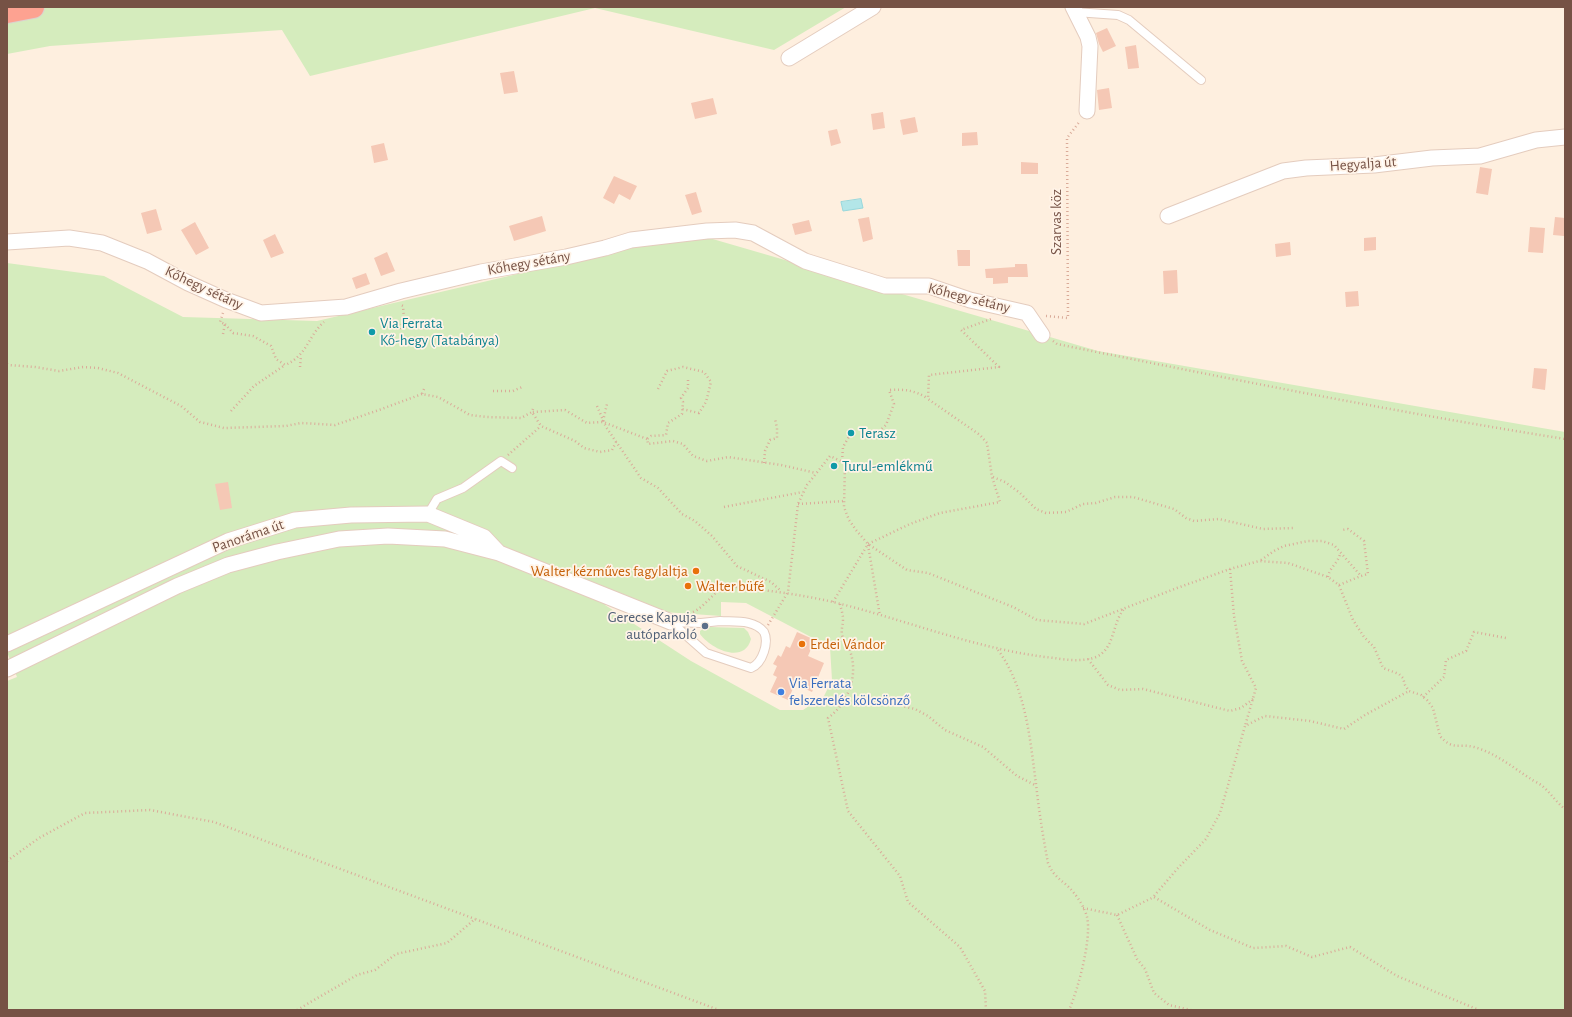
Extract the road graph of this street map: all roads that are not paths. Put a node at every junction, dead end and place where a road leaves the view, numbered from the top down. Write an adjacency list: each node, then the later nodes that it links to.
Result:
1 (33, 7): 4 (highway)
2 (874, 7): 5 (street)
3 (1074, 9): 6 (lane); 7 (street)
4 (7, 12)
5 (789, 58)
6 (1201, 80)
7 (1087, 111)
8 (1565, 137): 9 (street, Hegyalja út)
9 (1168, 216)
10 (7, 242): 11 (street, Kőhegy sétány)
11 (1042, 335)
12 (512, 468): 13 (lane)
13 (428, 514): 14 (street, Panoráma út); 16 (street, Panoráma út)
14 (498, 553): 15 (street, Panoráma út); 17 (street, Panoráma út)
15 (671, 622): 15 (lane)
16 (7, 644)
17 (7, 669)

